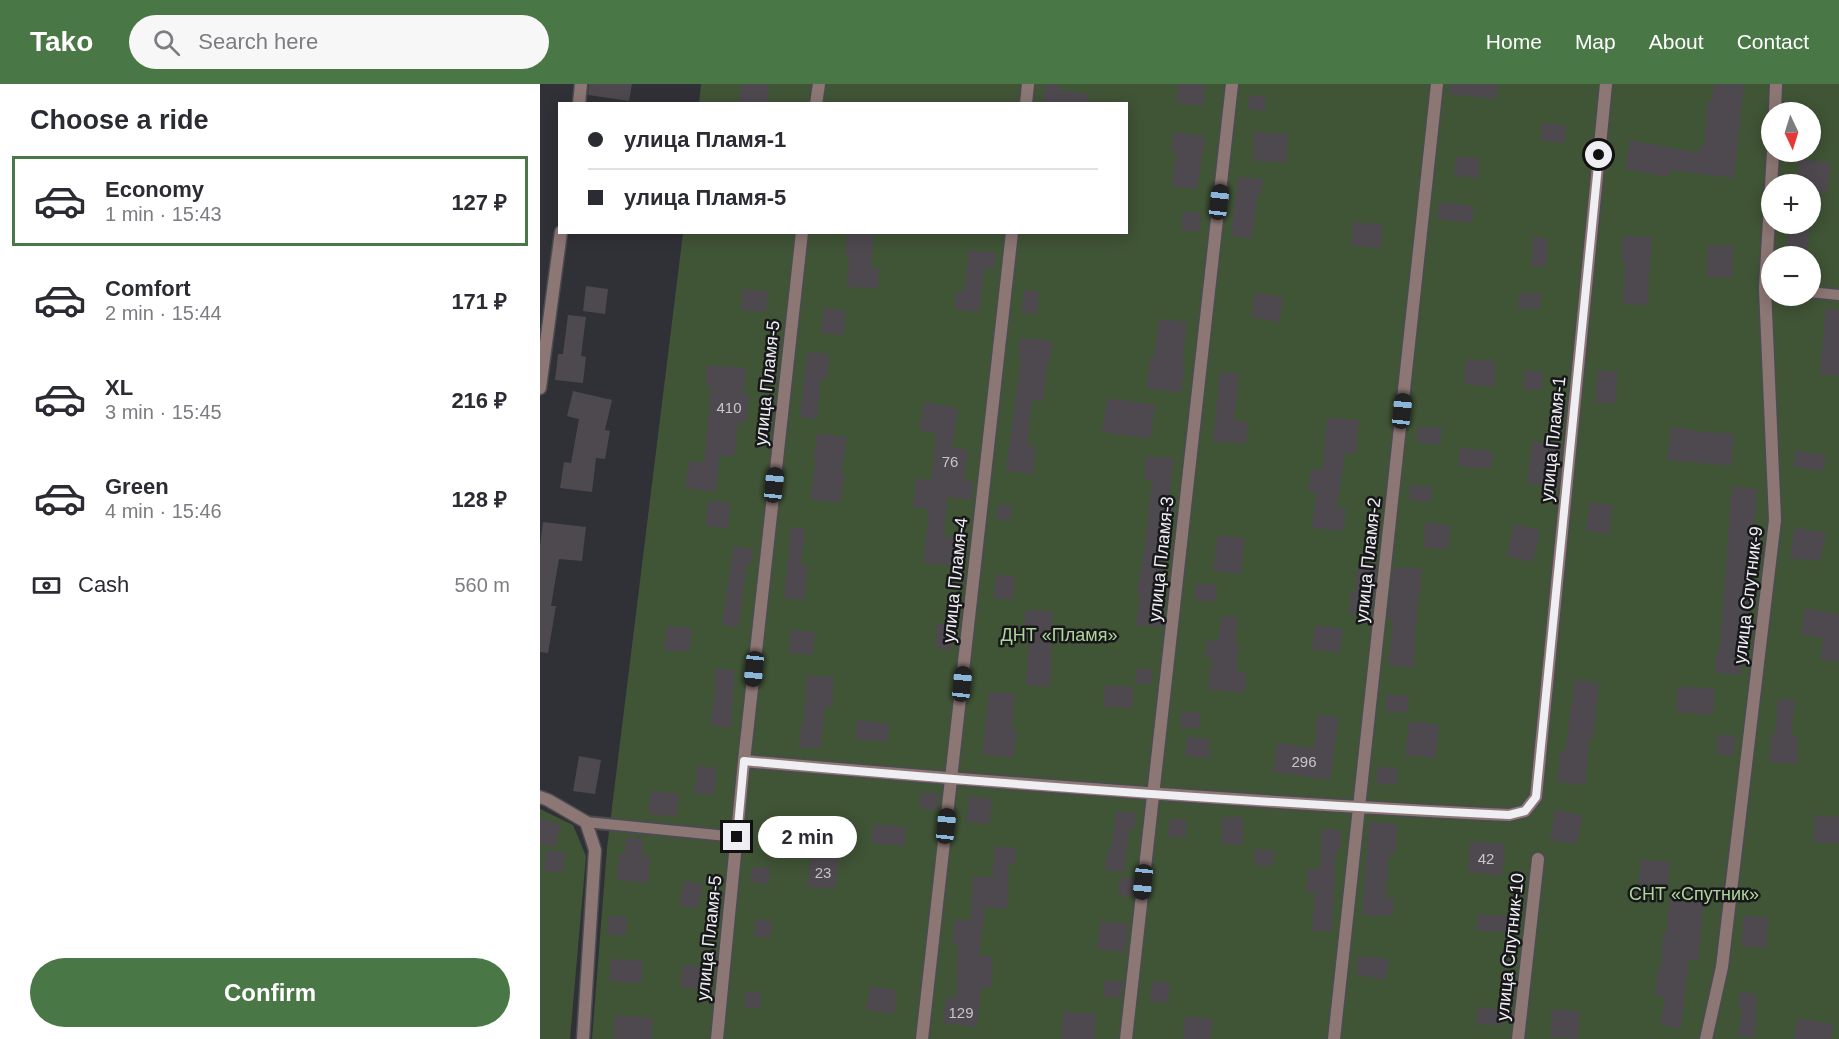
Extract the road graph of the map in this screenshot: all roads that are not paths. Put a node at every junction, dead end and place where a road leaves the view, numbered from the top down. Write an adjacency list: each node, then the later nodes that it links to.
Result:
1 (581, 84): 8 (street)
2 (819, 84): 9 (street)
3 (1028, 84): 10 (street)
4 (1232, 84): 23 (street, улица Пламя-3)
5 (1437, 84): 25 (street, улица Пламя-2)
6 (1606, 84): 25 (street, улица Пламя-1)
7 (1776, 84): 11 (street)
8 (579, 102)
9 (816, 102)
10 (1026, 102)
11 (1775, 102)
12 (1773, 162): 16 (street, улица Спутник-9)
13 (561, 234): 20 (street)
14 (802, 234): 21 (street, улица Пламя-5)
15 (1012, 234): 22 (street, улица Пламя-4)
16 (1770, 246)
17 (1821, 293): 18 (lane)
18 (1839, 295)
19 (1769, 306): 35 (street, улица Спутник-9)
20 (540, 388)
21 (744, 761): 22 (street); 27 (street, улица Пламя-5)
22 (951, 779): 23 (street); 31 (street, улица Пламя-4)
23 (1153, 793): 25 (street); 32 (street, улица Пламя-3)
24 (540, 797): 26 (street)
25 (1359, 808): 33 (street, улица Пламя-2)
26 (586, 822): 27 (lane); 29 (street)
27 (737, 837): 30 (street, улица Пламя-5)
28 (1538, 859): 34 (street, улица Спутник-10)
29 (583, 1039)
30 (717, 1039)
31 (922, 1039)
32 (1126, 1039)
33 (1334, 1039)
34 (1518, 1039)
35 (1706, 1039)

